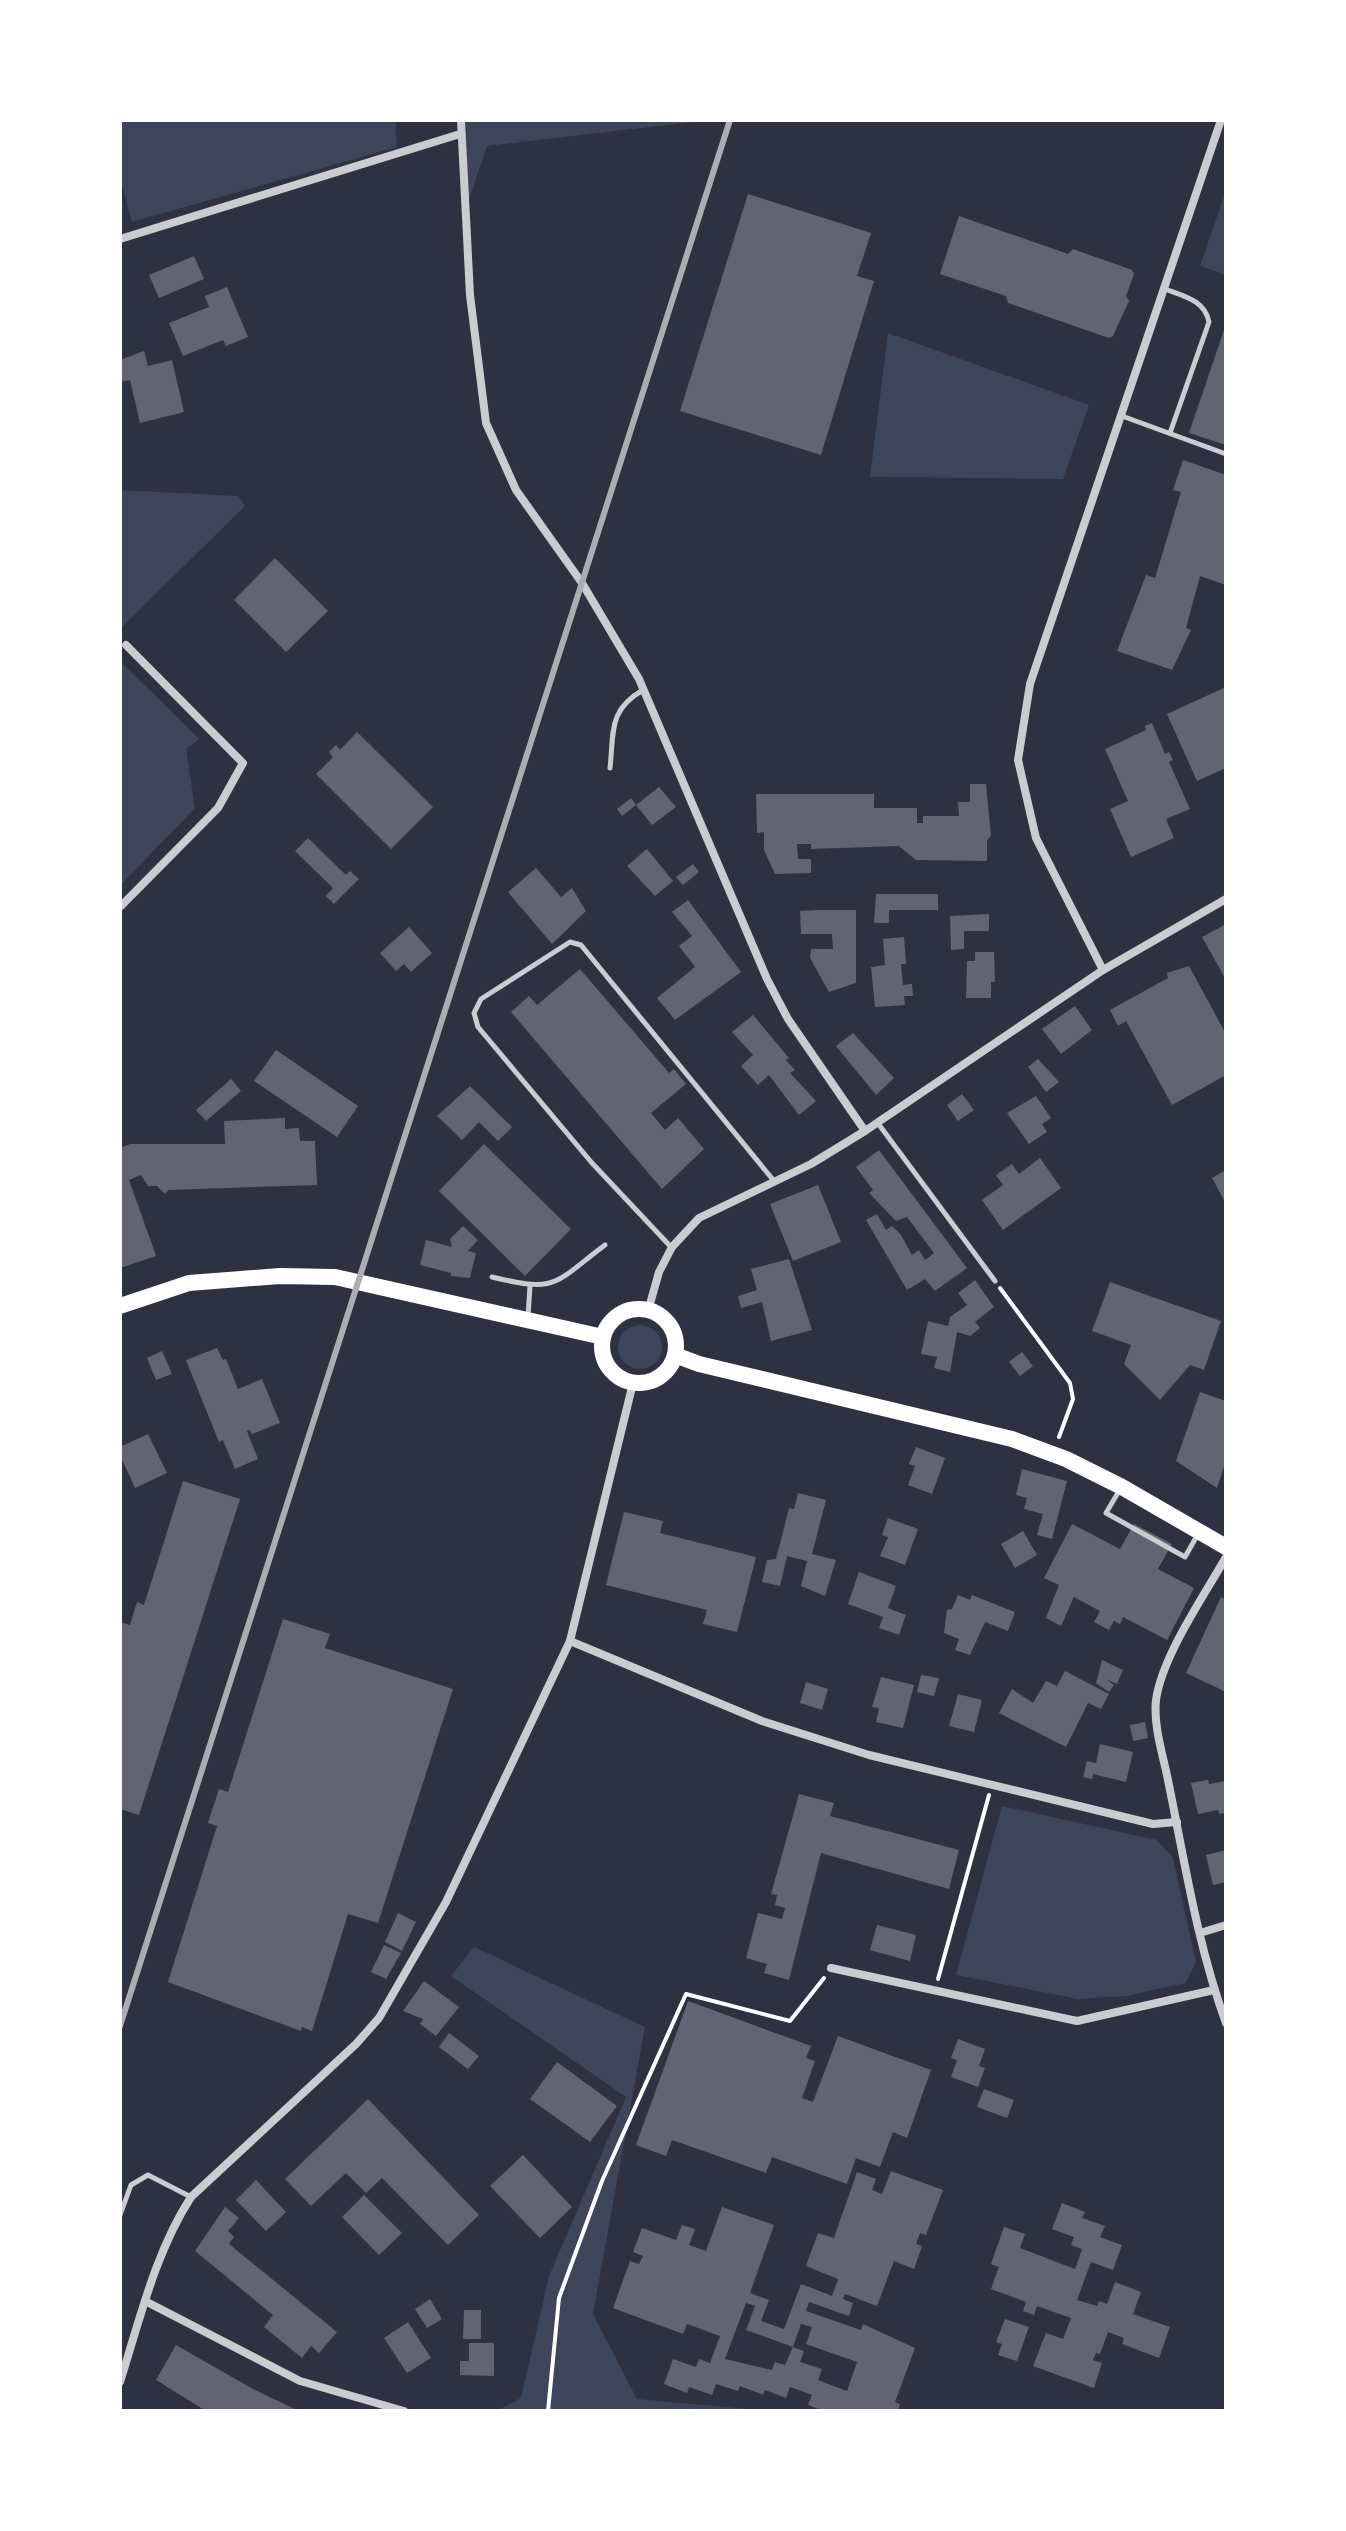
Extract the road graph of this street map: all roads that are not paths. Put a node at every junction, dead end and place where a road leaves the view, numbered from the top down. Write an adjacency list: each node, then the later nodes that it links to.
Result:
1 (461, 120): 3 (street)
2 (1221, 120): 5 (street)
3 (460, 134): 4 (street); 10 (street)
4 (120, 239)
5 (1165, 289): 6 (street); 7 (lane)
6 (1122, 416): 7 (lane); 14 (street)
7 (1170, 433): 8 (lane)
8 (1226, 454)
9 (126, 645): 13 (street)
10 (643, 690): 11 (lane); 16 (street)
11 (610, 768)
12 (1226, 899): 14 (street)
13 (120, 907)
14 (1103, 970): 15 (street)
15 (877, 1122): 16 (street); 21 (lane)
16 (865, 1131): 17 (street)
17 (774, 1181): 19 (street); 19 (lane)
18 (605, 1245): 22 (lane)
19 (672, 1247): 24 (street)
20 (492, 1277): 22 (lane)
21 (995, 1281)
22 (530, 1286): 25 (lane)
23 (120, 1306): 25 (main road)
24 (648, 1311): 26 (main road); 27 (main road)
25 (528, 1320): 26 (main road)
26 (603, 1337): 28 (main road)
27 (675, 1355): 28 (main road); 29 (main road)
28 (633, 1383): 33 (street)
29 (1122, 1487): 30 (main road); 30 (lane)
30 (1199, 1531): 31 (main road)
31 (1226, 1547)
32 (1226, 1557): 34 (street)
33 (570, 1641): 34 (street); 40 (street)
34 (1177, 1822): 36 (street)
35 (1226, 1925): 36 (street)
36 (1200, 1933): 38 (street)
37 (831, 1968): 38 (street)
38 (1214, 1990): 39 (street)
39 (1226, 2023)
40 (191, 2197): 41 (lane); 42 (street)
41 (120, 2215)
42 (145, 2301): 43 (street); 44 (street)
43 (120, 2381)
44 (404, 2411)

